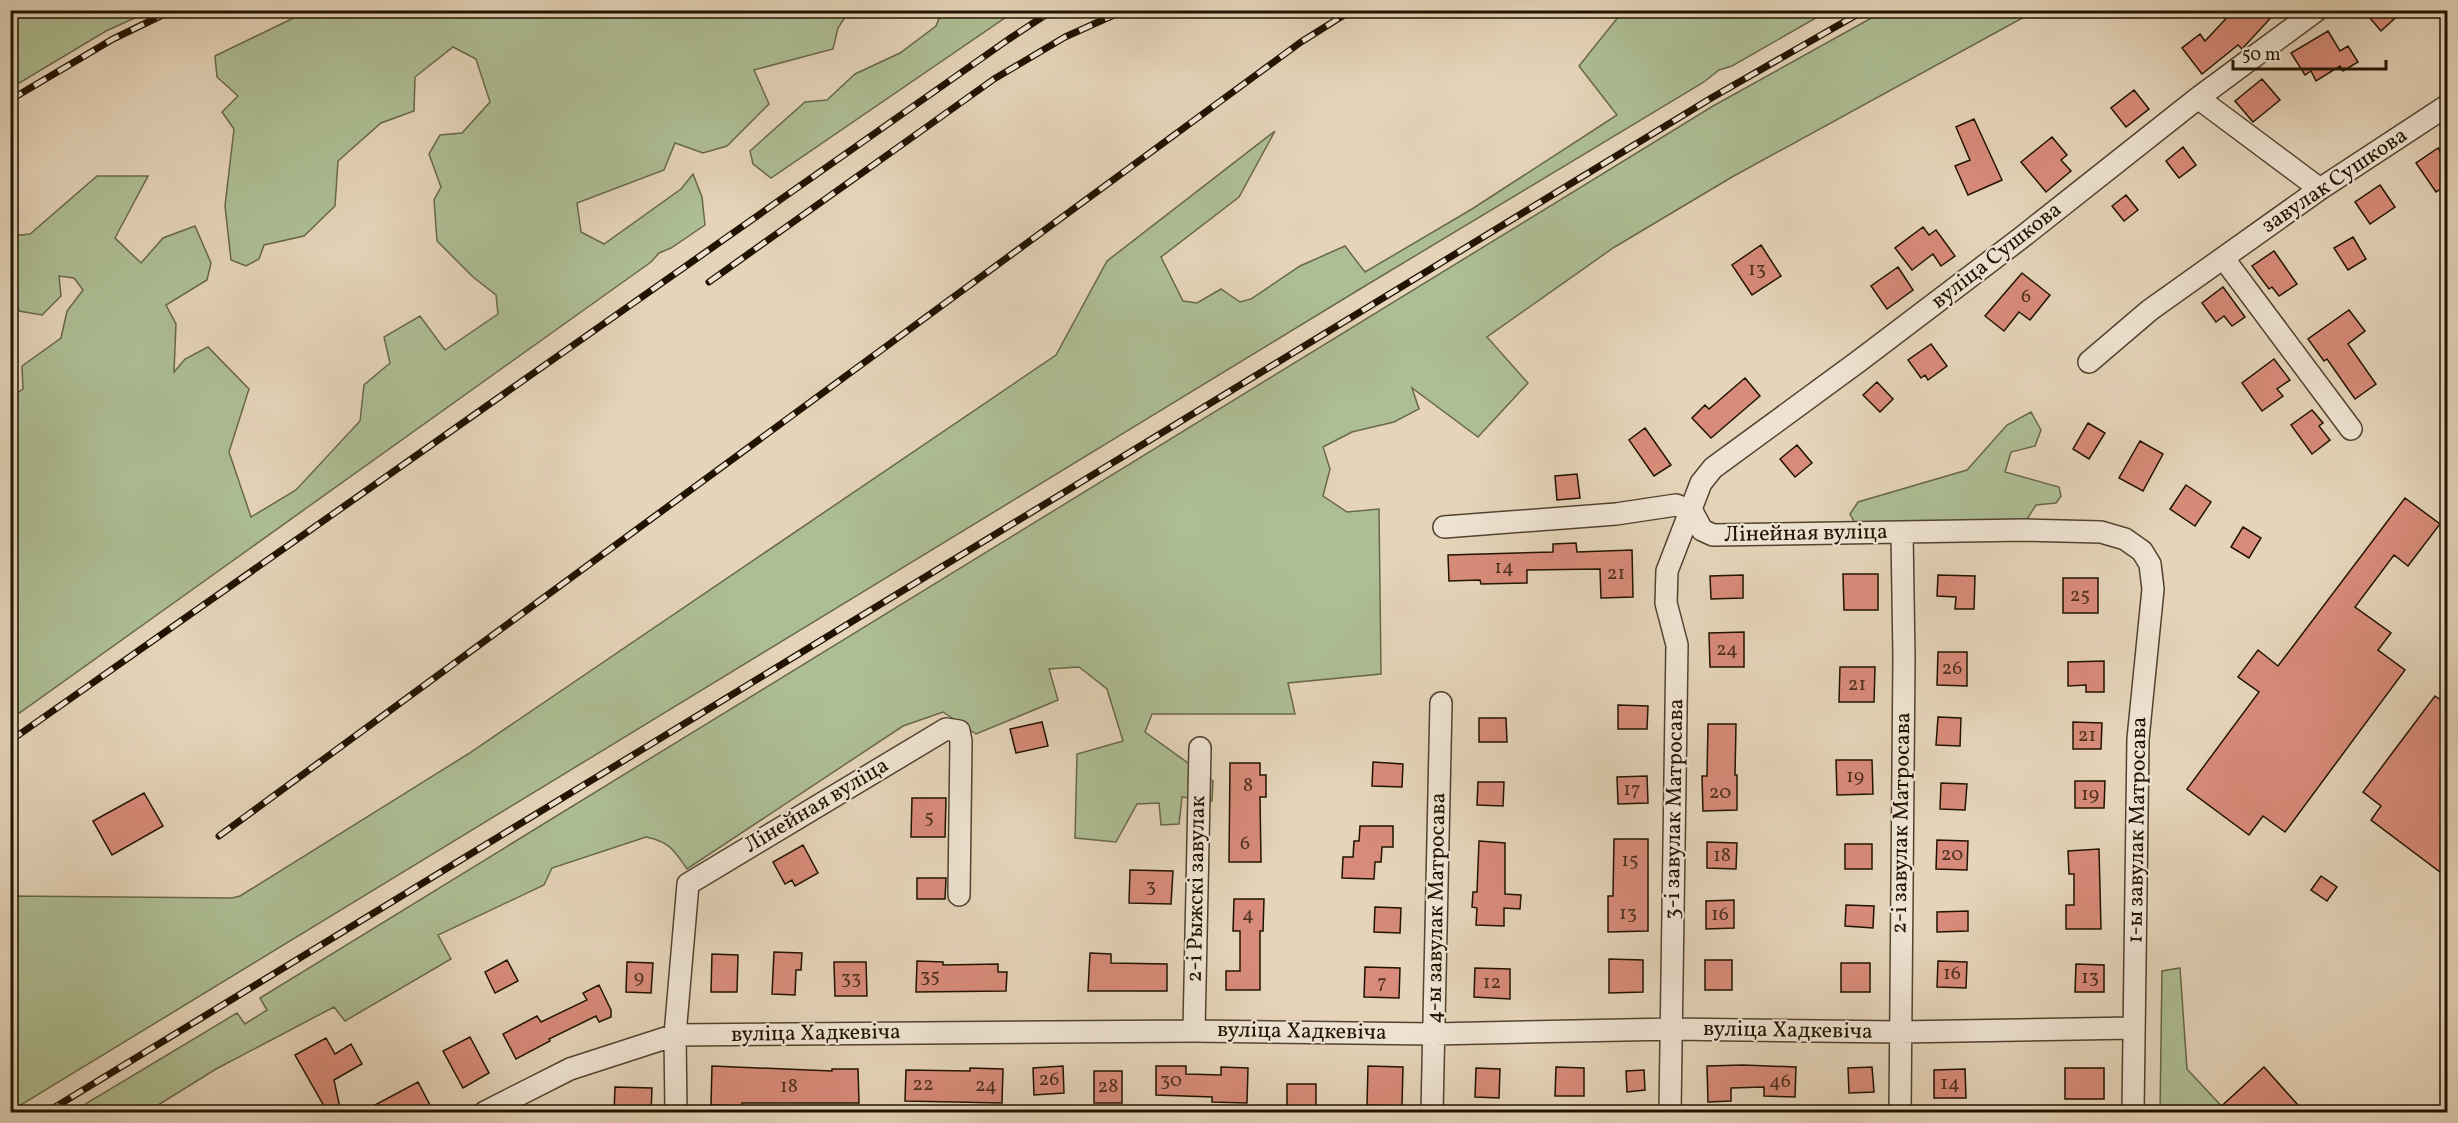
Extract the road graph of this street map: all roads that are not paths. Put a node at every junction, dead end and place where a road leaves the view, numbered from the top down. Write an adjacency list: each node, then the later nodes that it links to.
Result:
1 (2317, 10): 2 (street, вуліца Сушкова)
2 (2198, 98): 4 (street); 8 (street, вуліца Сушкова)
3 (2448, 105): 4 (street, завулак Сушкова)
4 (2319, 189): 5 (street, завулак Сушкова)
5 (2224, 259): 6 (street, завулак Сушкова); 7 (street)
6 (2089, 362)
7 (2351, 429)
8 (1692, 511): 9 (street); 10 (street, Лінейная вуліца); 16 (street, 3-і завулак Матросава)
9 (1444, 527)
10 (1902, 533): 11 (street, Лінейная вуліца); 18 (street, 2-і завулак Матросава)
11 (2142, 550): 15 (street, 1-ы завулак Матросава)
12 (1441, 703): 19 (street, 4-ы завулак Матросава)
13 (1200, 748): 17 (street, 2-і Рыжскі завулак)
14 (960, 895): 20 (street, Лінейная вуліца)
15 (2134, 1028): 18 (street, вуліца Хадкевіча); 26 (street, 1-ы завулак Матросава)
16 (1673, 1029): 18 (street, вуліца Хадкевіча); 19 (street, вуліца Хадкевіча); 24 (street, 3-і завулак Матросава)
17 (1194, 1031): 19 (street, вуліца Хадкевіча); 20 (street, вуліца Хадкевіча)
18 (1899, 1032): 25 (street, 2-і завулак Матросава)
19 (1434, 1034): 23 (street, 4-ы завулак Матросава)
20 (675, 1035): 21 (street, вуліца Хадкевіча); 22 (street)
21 (485, 1113)
22 (676, 1113)
23 (1432, 1113)
24 (1670, 1113)
25 (1900, 1113)
26 (2133, 1113)

